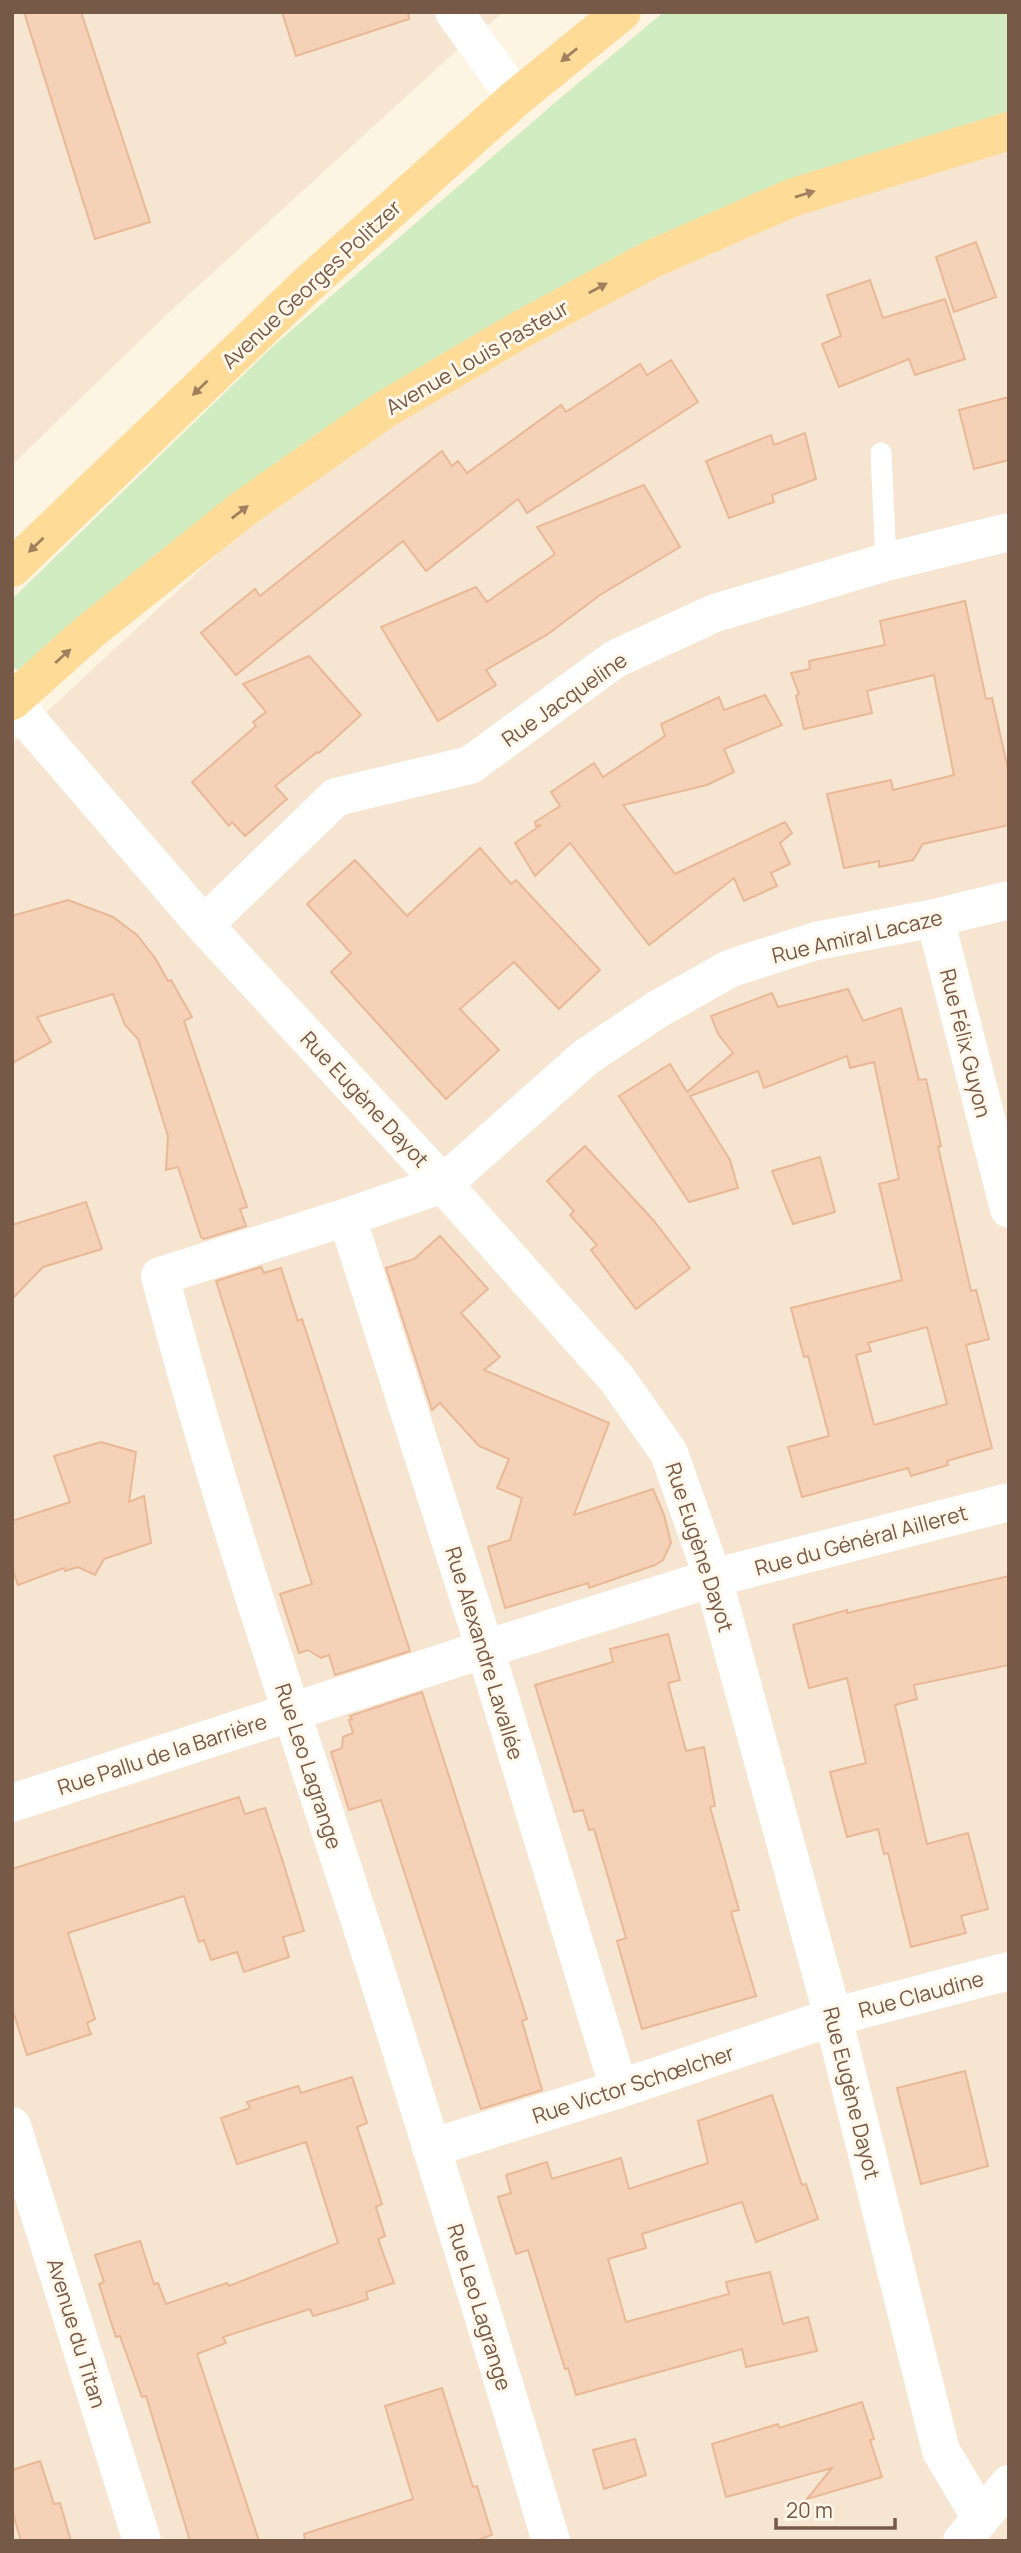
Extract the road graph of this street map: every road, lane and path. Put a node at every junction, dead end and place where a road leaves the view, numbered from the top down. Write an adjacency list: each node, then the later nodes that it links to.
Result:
1 (454, 12): 3 (street)
2 (622, 12): 3 (main road, Avenue Georges Politzer, one-way to 3)
3 (516, 98): 8 (main road, Avenue Georges Politzer, one-way to 8)
4 (1009, 131): 9 (main road, Avenue Louis Pasteur, one-way to 4)
5 (881, 453): 7 (lane)
6 (1009, 532): 7 (street, Rue Jacqueline)
7 (886, 562): 12 (street, Rue Jacqueline)
8 (12, 568)
9 (12, 702): 12 (street, Rue Eugène Dayot)
10 (1009, 900): 11 (street, Rue Amiral Lacaze)
11 (934, 918): 13 (street, Rue Amiral Lacaze); 14 (street, Rue Félix Guyon)
12 (204, 925): 13 (street, Rue Eugène Dayot)
13 (443, 1184): 15 (street, Rue Leo Lagrange); 17 (street, Rue Eugène Dayot)
14 (1009, 1209)
15 (347, 1217): 18 (street, Rue Alexandre Lavallée); 19 (street, Rue Leo Lagrange)
16 (1009, 1502): 17 (street, Rue du Général Ailleret)
17 (713, 1578): 18 (street, Rue Pallu de la Barrière); 22 (street, Rue Eugène Dayot)
18 (485, 1649): 19 (street, Rue Pallu de la Barrière); 23 (street, Rue Alexandre Lavallée)
19 (291, 1712): 20 (street, Rue Pallu de la Barrière); 25 (street, Rue Leo Lagrange)
20 (12, 1803)
21 (1009, 1971): 22 (street, Rue Claudine)
22 (833, 2017): 23 (street, Rue Victor Schœlcher); 27 (street, Rue Eugène Dayot)
23 (619, 2089): 25 (street, Rue Victor Schœlcher)
24 (12, 2126): 28 (street, Avenue du Titan)
25 (431, 2148): 29 (street, Rue Leo Lagrange)
26 (1009, 2484): 27 (street)
27 (972, 2530)
28 (142, 2541)
29 (551, 2541)

